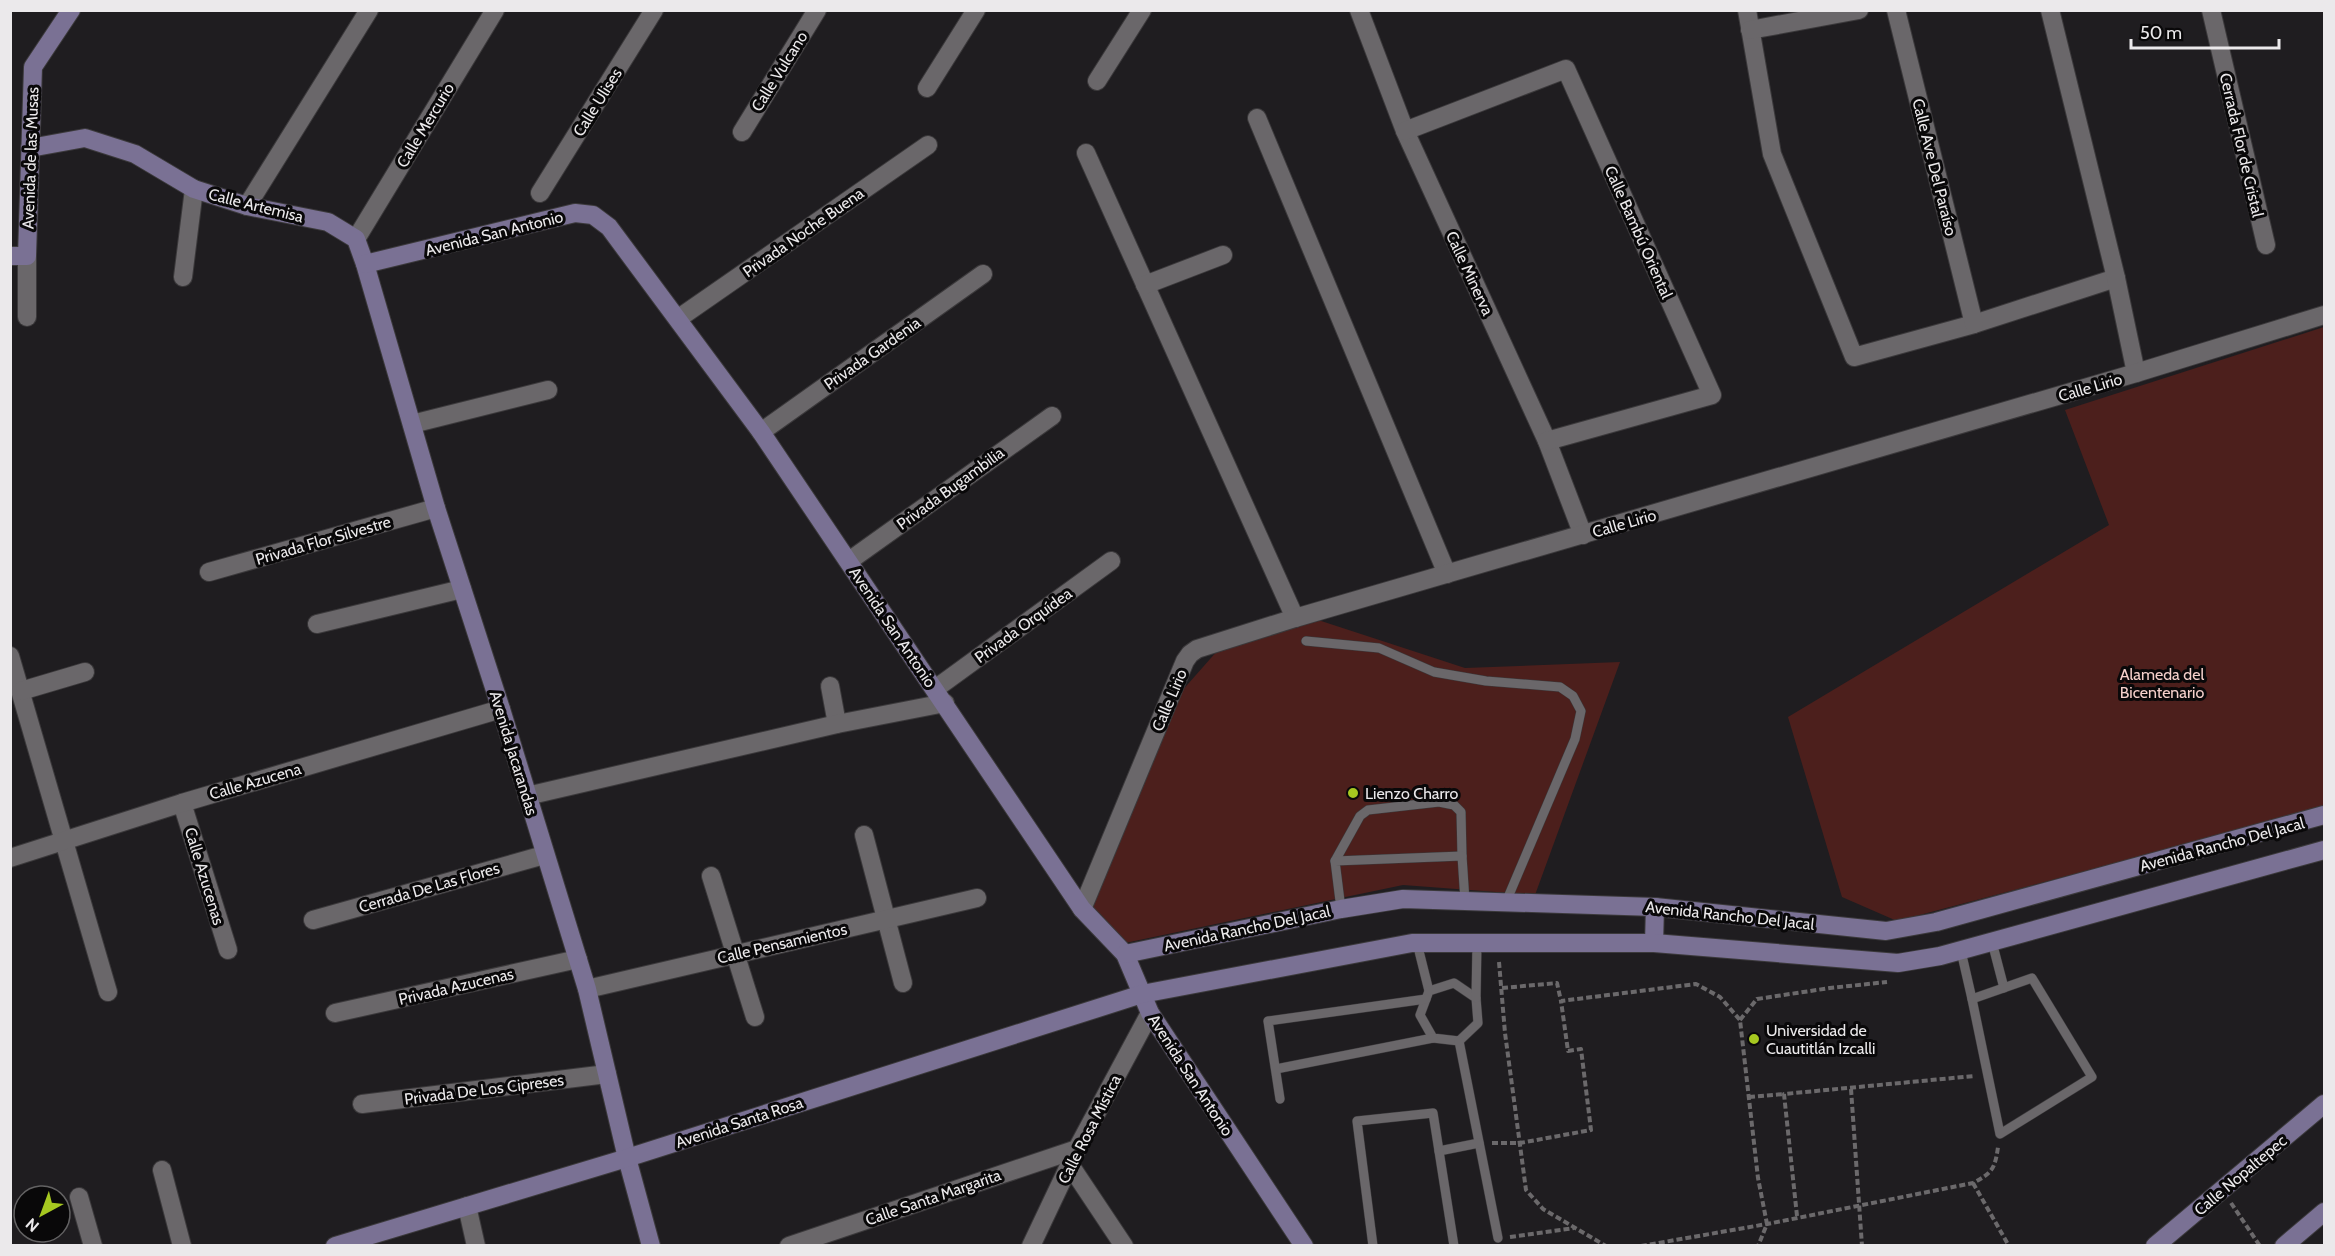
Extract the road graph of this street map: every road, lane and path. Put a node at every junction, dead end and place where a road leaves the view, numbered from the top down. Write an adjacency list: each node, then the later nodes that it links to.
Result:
1 (71, 10): 21 (street, Avenida de las Musas)
2 (369, 10): 25 (street)
3 (495, 10): 26 (street, Calle Mercurio)
4 (654, 10): 24 (street, Calle Ulises)
5 (817, 10): 19 (street, Calle Vulcano)
6 (976, 10): 16 (street)
7 (1142, 10): 15 (street)
8 (1359, 10): 18 (street, Calle Minerva)
9 (1747, 10): 14 (street)
10 (1859, 10): 14 (street)
11 (1896, 10): 38 (street, Calle Ave Del Paraíso)
12 (2050, 10): 33 (street)
13 (2211, 10): 27 (street, Cerrada Flor de Cristal)
14 (1750, 30): 38 (street)
15 (1097, 81)
16 (927, 88)
17 (1257, 118): 50 (street)
18 (1405, 131): 44 (street, Calle Minerva); 44 (street, Calle Bambú Oriental)
19 (742, 132)
20 (928, 145): 37 (street, Privada Noche Buena)
21 (30, 148): 23 (street, Calle Artemisa); 29 (street, Avenida de las Musas)
22 (1086, 153): 34 (street)
23 (194, 189): 25 (street, Calle Artemisa); 32 (street)
24 (540, 193)
25 (247, 206): 26 (street, Calle Artemisa)
26 (356, 239): 30 (street)
27 (2266, 245)
28 (1223, 255): 34 (street)
29 (19, 256): 36 (street, Avenida de las Musas)
30 (365, 264): 37 (street, Avenida San Antonio); 42 (street, Avenida Jacarandas)
31 (983, 274): 43 (street, Privada Gardenia)
32 (183, 277)
33 (2116, 278): 38 (street); 39 (street)
34 (1145, 285): 52 (street)
35 (2325, 315): 39 (street, Calle Lirio)
36 (27, 317)
37 (679, 318): 43 (street, Avenida San Antonio)
38 (1974, 324)
39 (2136, 373): 46 (street, Calle Lirio)
40 (548, 390): 42 (street)
41 (1052, 416): 47 (street, Privada Bugambilia)
42 (411, 424): 45 (street, Avenida Jacarandas)
43 (761, 432): 47 (street, Avenida San Antonio)
44 (1547, 441): 46 (street, Calle Minerva)
45 (436, 508): 49 (street, Privada Flor Silvestre); 51 (street, Avenida Jacarandas)
46 (1583, 535): 50 (street, Calle Lirio)
47 (849, 561): 59 (street, Avenida San Antonio)
48 (1111, 561): 59 (street, Privada Orquídea)
49 (209, 572)
50 (1448, 574): 52 (street, Calle Lirio)
51 (462, 589): 53 (street); 60 (street, Avenida Jacarandas)
52 (1294, 618): 77 (street, Calle Lirio)
53 (317, 624)
54 (1306, 641): 75 (lane)
55 (10, 656): 58 (street)
56 (85, 672): 58 (street)
57 (830, 686): 61 (street)
58 (21, 691): 66 (street)
59 (940, 696): 61 (street); 77 (street, Avenida San Antonio)
60 (501, 708): 62 (street, Avenida Jacarandas); 63 (street, Calle Azucena)
61 (837, 724): 62 (street)
62 (527, 796): 68 (street, Avenida Jacarandas)
63 (182, 803): 66 (street, Calle Azucena); 86 (street, Calle Azucenas)
64 (2325, 815): 76 (street, Avenida Rancho Del Jacal)
65 (864, 835): 79 (street)
66 (66, 841): 70 (street, Calle Azucena); 96 (street)
67 (2325, 850): 81 (street, Avenida Rancho Del Jacal)
68 (544, 855): 80 (street, Cerrada De Las Flores); 90 (street, Avenida Jacarandas)
69 (1462, 856): 71 (lane); 71 (lane); 74 (lane)
70 (10, 858)
71 (1335, 861): 78 (lane)
72 (711, 876): 88 (street)
73 (977, 898): 79 (street, Calle Pensamientos)
74 (1465, 901): 75 (street, Avenida Rancho Del Jacal); 78 (street, Avenida Rancho Del Jacal)
75 (1506, 903): 76 (street, Avenida Rancho Del Jacal)
76 (1655, 907): 85 (street)
77 (1082, 909): 89 (street, Avenida San Antonio)
78 (1341, 909): 89 (street, Avenida Rancho Del Jacal)
79 (886, 919): 88 (street, Calle Pensamientos); 92 (street)
80 (313, 920)
81 (1992, 942): 87 (street, Avenida Rancho Del Jacal); 94 (lane)
82 (1417, 943): 83 (street, Avenida Rancho Del Jacal); 97 (street, Avenida Rancho Del Jacal); 98 (lane)
83 (1477, 943): 84 (street, Avenida Rancho Del Jacal); 99 (lane)
84 (1497, 943): 85 (street, Avenida Rancho Del Jacal); 93 (path)
85 (1654, 944): 87 (street, Avenida Rancho Del Jacal)
86 (228, 950)
87 (1961, 951): 100 (lane)
88 (735, 954): 95 (street, Calle Pensamientos); 104 (street)
89 (1125, 954): 97 (street, Avenida San Antonio)
90 (578, 959): 95 (street, Avenida Jacarandas); 102 (street, Privada Azucenas)
91 (1893, 982): 105 (path)
92 (903, 983)
93 (1502, 988): 101 (path); 119 (path)
94 (2004, 988): 100 (lane); 117 (lane)
95 (587, 989): 109 (street, Avenida Jacarandas)
96 (108, 992)
97 (1142, 994): 103 (street, Avenida San Antonio); 122 (street, Avenida Santa Rosa)
98 (1427, 995): 99 (lane); 106 (lane); 108 (lane)
99 (1476, 998): 107 (lane)
100 (1972, 999): 110 (lane)
101 (1561, 1000): 105 (path); 119 (path)
102 (335, 1013)
103 (1150, 1013): 121 (street, Calle Rosa Mística); 142 (street, Avenida San Antonio)
104 (755, 1017)
105 (1740, 1020): 113 (path)
106 (1433, 1038): 107 (lane); 108 (lane)
107 (1459, 1041): 118 (lane)
108 (1276, 1069): 114 (lane)
109 (607, 1074): 115 (street, Privada De Los Cipreses); 122 (street, Avenida Jacarandas)
110 (1987, 1074): 111 (path); 117 (lane)
111 (1851, 1089): 112 (path); 127 (path)
112 (1784, 1094): 113 (path); 130 (path)
113 (1749, 1097): 131 (path)
114 (1280, 1099)
115 (362, 1104)
116 (2325, 1104): 125 (street, Calle Nopaltepec)
117 (2000, 1134): 124 (path)
118 (1479, 1143): 119 (path); 120 (lane); 133 (lane)
119 (1520, 1143): 132 (path)
120 (1439, 1151): 143 (lane); 144 (lane)
121 (1073, 1157): 139 (street, Calle Santa Margarita); 140 (street, Calle Rosa Mística); 141 (street)
122 (627, 1158): 128 (street, Avenida Santa Rosa); 138 (street, Avenida Jacarandas)
123 (162, 1170): 135 (street)
124 (1973, 1183): 127 (path); 150 (path)
125 (2222, 1190): 151 (street, Calle Nopaltepec); 152 (path)
126 (79, 1197): 134 (street)
127 (1859, 1205): 130 (path); 149 (path)
128 (468, 1206): 136 (street, Avenida Santa Rosa); 137 (street)
129 (2325, 1212): 153 (street)
130 (1797, 1216): 131 (path)
131 (1767, 1224): 147 (path); 148 (path)
132 (1574, 1228): 133 (path); 145 (path)
133 (1498, 1238)
134 (93, 1245)
135 (182, 1245)
136 (335, 1245)
137 (476, 1245)
138 (651, 1245)
139 (789, 1245)
140 (1031, 1245)
141 (1124, 1245)
142 (1304, 1245)
143 (1373, 1245)
144 (1454, 1245)
145 (1606, 1245)
146 (1641, 1245): 147 (path)
147 (1651, 1245)
148 (1758, 1245)
149 (1862, 1245)
150 (2009, 1245)
151 (2155, 1245)
152 (2260, 1245)
153 (2284, 1245)

